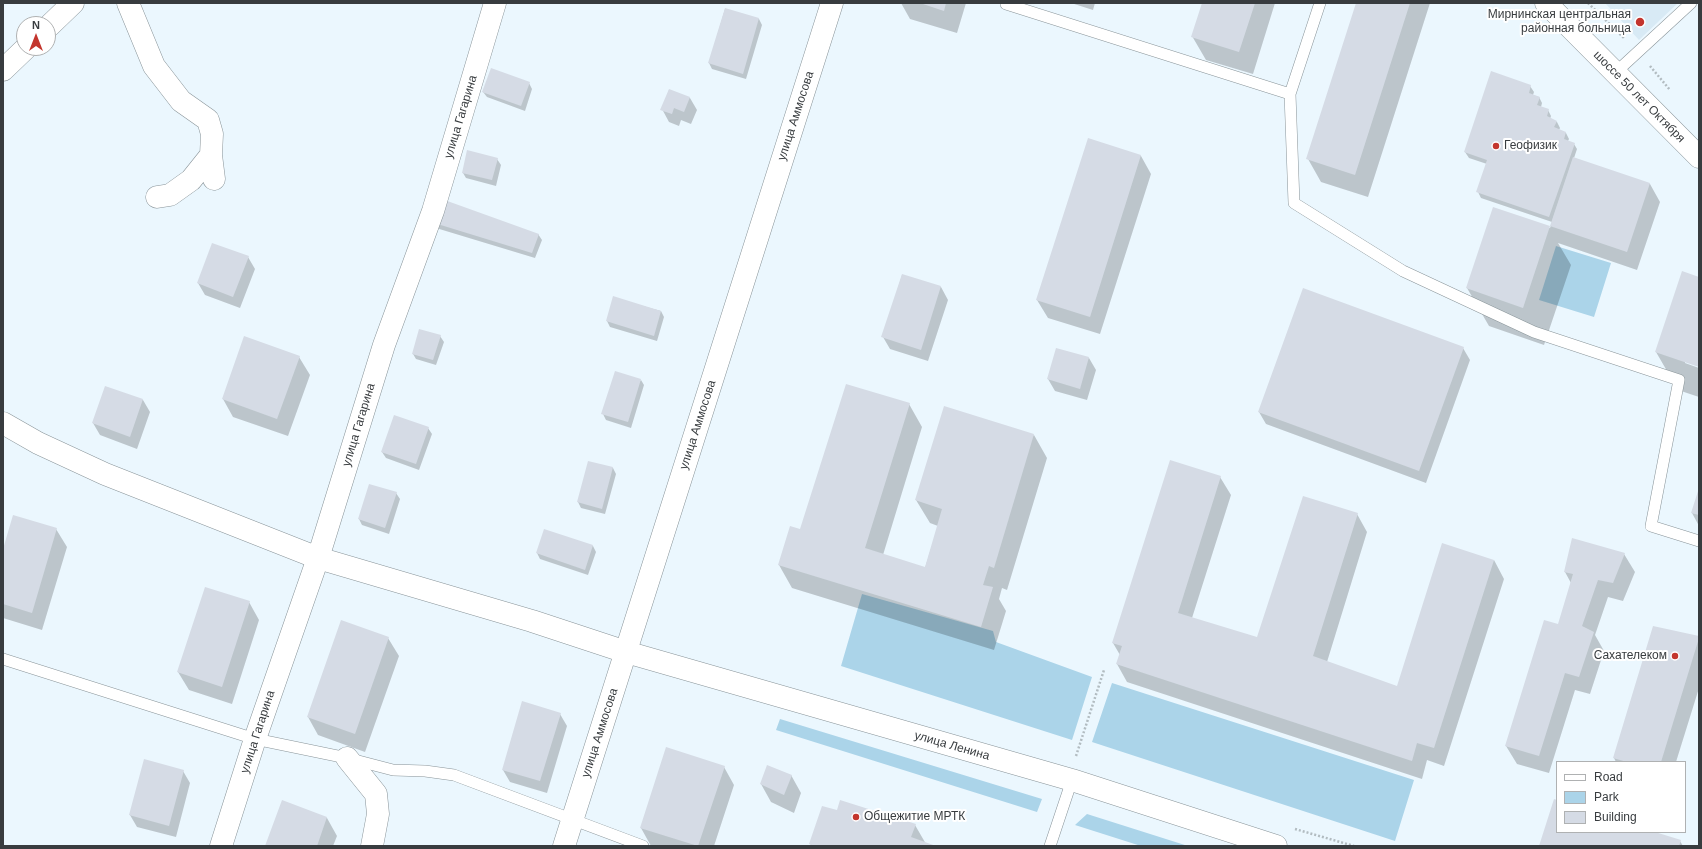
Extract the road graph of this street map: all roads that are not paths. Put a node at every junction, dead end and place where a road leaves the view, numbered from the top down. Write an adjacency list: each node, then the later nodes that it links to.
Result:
1 (73, 3): 9 (street)
2 (128, 3): 14 (street)
3 (495, 3): 20 (street, улица Гагарина)
4 (832, 3): 21 (street, улица Аммосова)
5 (1006, 3): 13 (lane)
6 (1320, 3): 13 (lane)
7 (1546, 3): 12 (street, шоссе 50 лет Октября)
8 (1691, 3): 12 (lane)
9 (56, 19)
10 (18, 56): 11 (street)
11 (3, 70)
12 (1615, 73): 15 (street, шоссе 50 лет Октября)
13 (1290, 94): 19 (lane)
14 (211, 155): 16 (street); 17 (street)
15 (1699, 157)
16 (214, 179)
17 (158, 197)
18 (3, 423): 20 (street, улица Ленина)
19 (1699, 541)
20 (318, 558): 21 (street, улица Ленина); 23 (street, улица Гагарина)
21 (626, 652): 25 (street, улица Ленина); 26 (street, улица Аммосова)
22 (3, 659): 23 (lane)
23 (255, 739): 24 (lane); 27 (street, улица Гагарина)
24 (347, 758): 26 (lane); 28 (street)
25 (1072, 780): 31 (lane); 32 (street, улица Ленина)
26 (573, 820): 29 (street, улица Аммосова); 30 (lane)
27 (221, 846)
28 (372, 846)
29 (564, 846)
30 (643, 846)
31 (1050, 846)
32 (1276, 846)

